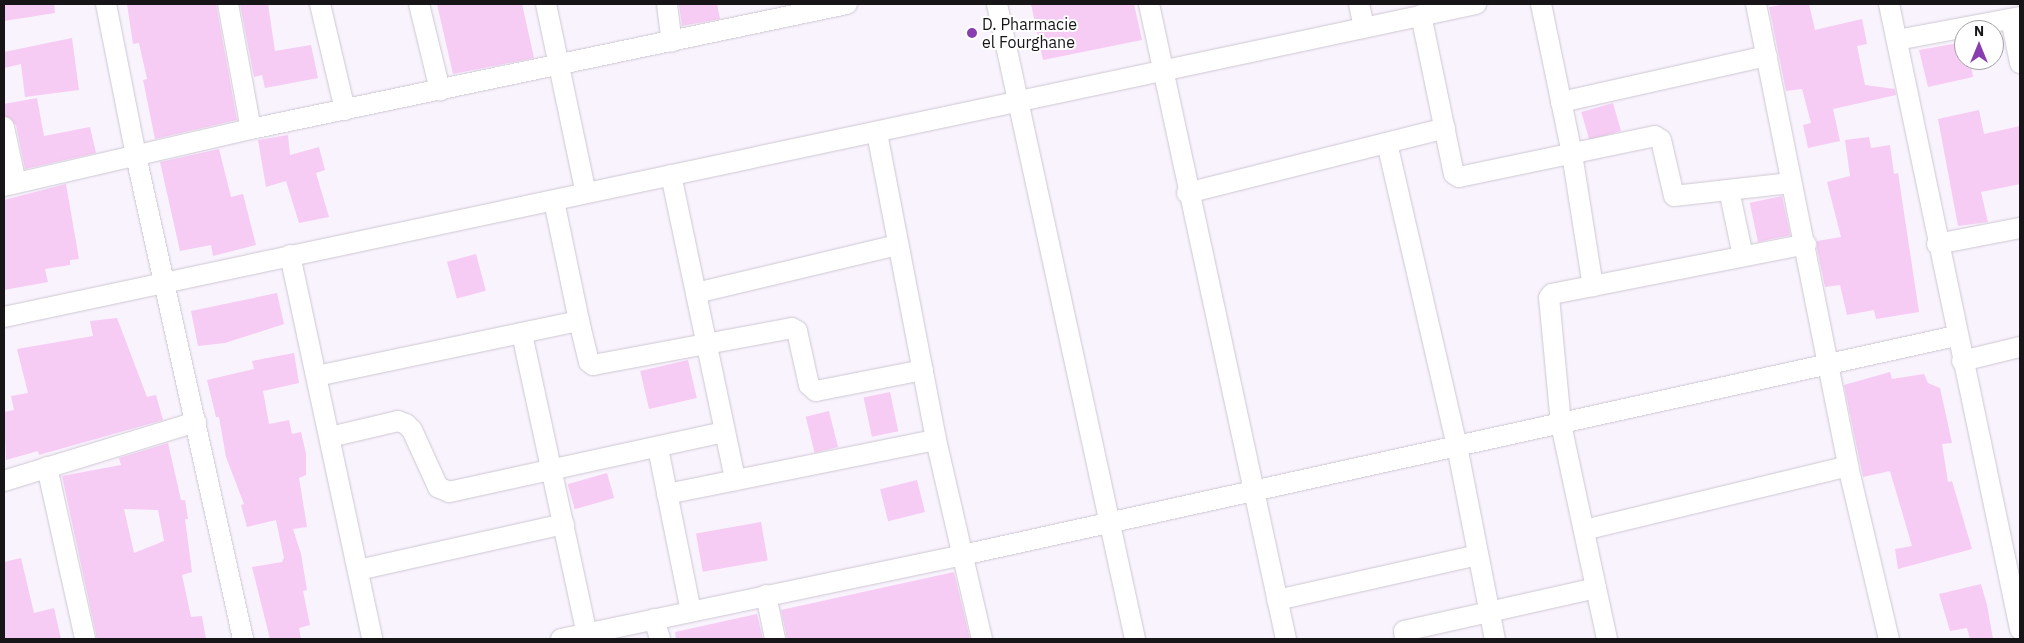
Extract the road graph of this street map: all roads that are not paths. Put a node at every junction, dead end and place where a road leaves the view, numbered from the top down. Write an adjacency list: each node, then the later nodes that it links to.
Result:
1 (106, 4): 35 (street)
2 (228, 4): 31 (street)
3 (320, 4): 28 (street)
4 (419, 4): 25 (street)
5 (546, 4): 23 (street)
6 (667, 4): 20 (street)
7 (848, 4): 15 (street)
8 (996, 4): 26 (street)
9 (1149, 4): 24 (street)
10 (1359, 4): 18 (street)
11 (1476, 4): 16 (street)
12 (1541, 4): 27 (street)
13 (1756, 4): 21 (street)
14 (1889, 4): 19 (street)
15 (761, 13): 20 (street)
16 (1421, 15): 18 (street); 30 (street)
17 (2016, 18): 19 (street); 22 (street)
18 (1364, 27): 24 (street)
19 (1897, 40): 45 (street)
20 (672, 42): 23 (street)
21 (1767, 56): 27 (street); 37 (street)
22 (2020, 63)
23 (559, 65): 25 (street); 40 (street)
24 (1164, 70): 26 (street); 41 (street)
25 (440, 90): 28 (street)
26 (1018, 101): 32 (street); 76 (street)
27 (1561, 102): 34 (street)
28 (345, 110): 31 (street)
29 (4, 126): 38 (street)
30 (1445, 128): 33 (street); 34 (street)
31 (251, 129): 35 (street)
32 (877, 133): 36 (street); 46 (street)
33 (1387, 143): 41 (street); 67 (street)
34 (1572, 154): 39 (street); 50 (street)
35 (136, 156): 38 (street); 49 (street)
36 (671, 175): 40 (street); 51 (street)
37 (1790, 182): 39 (street); 44 (street)
38 (10, 184)
39 (1729, 190): 48 (street)
40 (586, 193): 42 (street)
41 (1187, 193): 74 (street)
42 (554, 200): 47 (street); 53 (street)
43 (2020, 228): 45 (street)
44 (1806, 244): 48 (street); 59 (street)
45 (1937, 244): 55 (street)
46 (898, 245): 51 (street); 60 (street)
47 (290, 255): 49 (street); 61 (street)
48 (1743, 256): 50 (street)
49 (165, 284): 52 (street); 62 (street)
50 (1593, 286): 63 (street)
51 (696, 293): 56 (street)
52 (4, 318)
53 (579, 321): 54 (street); 56 (street)
54 (522, 334): 61 (street); 71 (street)
55 (1956, 336): 58 (street); 59 (street)
56 (706, 342): 60 (street); 64 (street)
57 (2020, 347): 58 (street)
58 (1962, 361): 88 (street)
59 (1828, 365): 63 (street); 69 (street)
60 (923, 370): 66 (street)
61 (317, 376): 65 (street)
62 (196, 422): 70 (street); 91 (street)
63 (1561, 424): 67 (street); 78 (street)
64 (725, 432): 68 (street); 72 (street)
65 (330, 437): 71 (street); 81 (street)
66 (936, 440): 72 (street); 79 (street)
67 (1457, 446): 74 (street); 80 (street)
68 (658, 448): 71 (street); 75 (street)
69 (1848, 466): 78 (street); 102 (street)
70 (47, 467): 73 (street); 90 (street)
71 (552, 471): 77 (street)
72 (735, 480): 75 (street)
73 (4, 481)
74 (1252, 491): 76 (street); 84 (street)
75 (667, 494): 85 (street)
76 (1110, 522): 79 (street); 97 (street)
77 (564, 524): 81 (street); 89 (street)
78 (1584, 530): 82 (street)
79 (962, 555): 83 (street); 96 (street)
80 (1478, 555): 84 (street); 86 (street)
81 (358, 570): 92 (street)
82 (1596, 588): 86 (street); 101 (street)
83 (766, 596): 85 (street); 95 (street)
84 (1277, 600): 98 (street)
85 (691, 611): 87 (street)
86 (1489, 611): 99 (street); 100 (street)
87 (654, 619): 89 (street); 94 (street)
88 (2020, 627)
89 (587, 634): 93 (street)
90 (85, 639)
91 (243, 639)
92 (372, 639)
93 (561, 639)
94 (660, 639)
95 (775, 639)
96 (982, 639)
97 (1135, 639)
98 (1286, 639)
99 (1405, 639)
100 (1495, 639)
101 (1607, 639)
102 (1889, 639)

